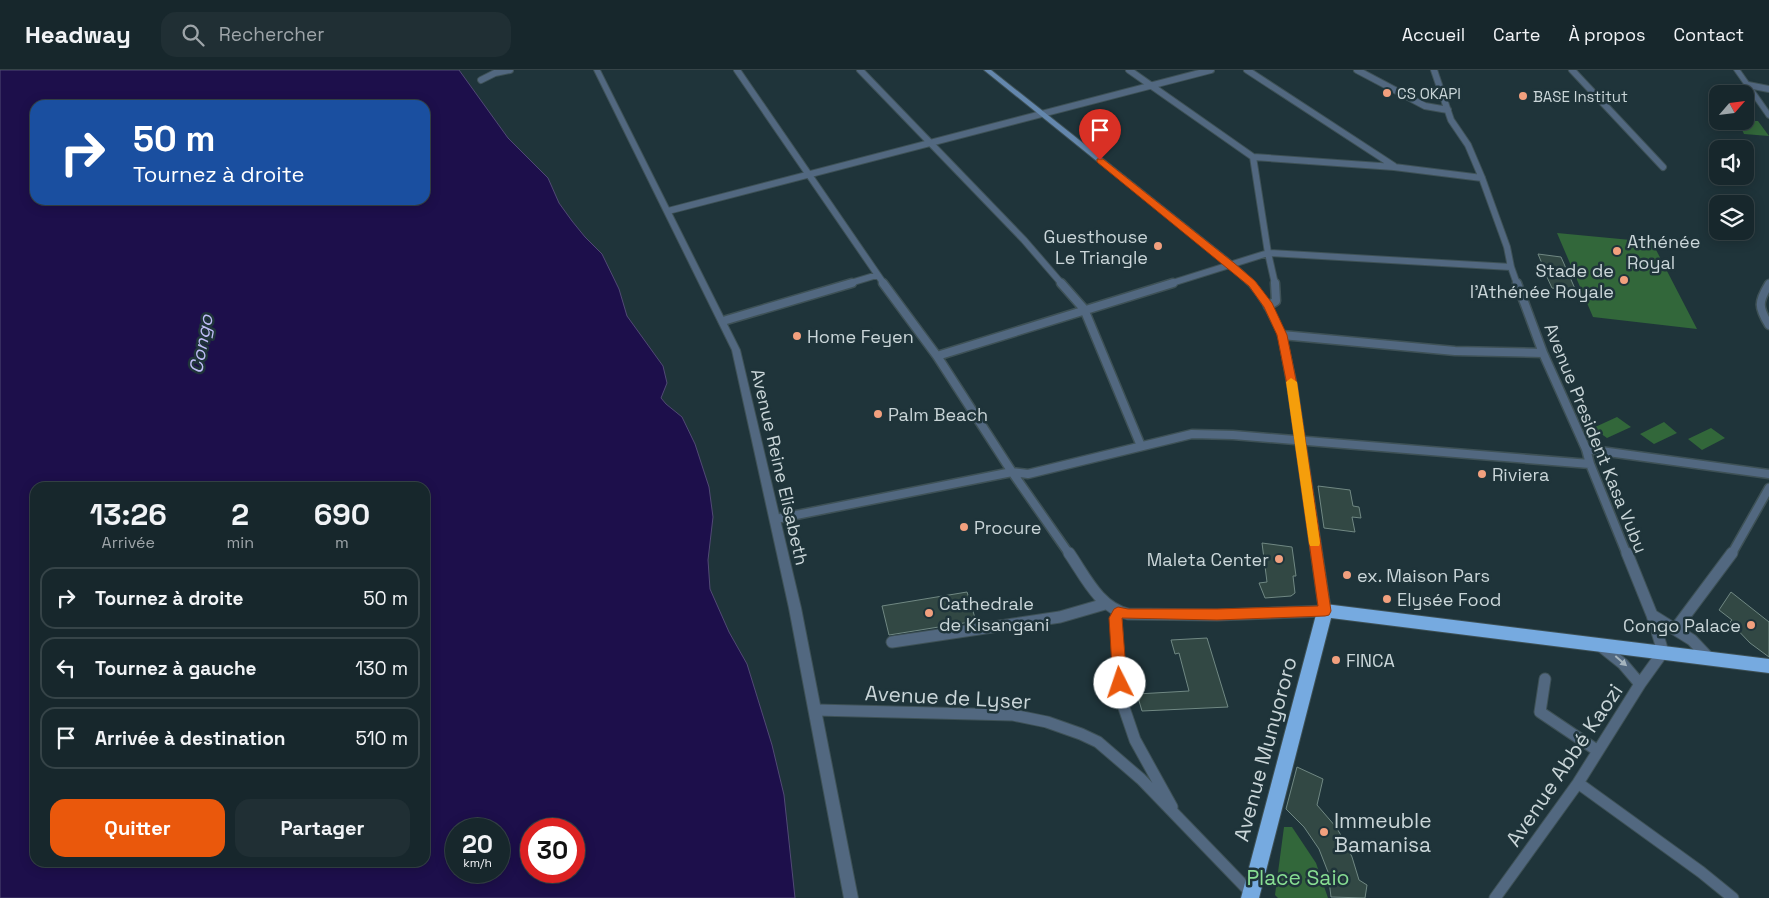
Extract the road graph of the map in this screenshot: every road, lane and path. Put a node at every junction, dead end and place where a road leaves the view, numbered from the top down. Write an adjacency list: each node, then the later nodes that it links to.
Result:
1 (510, 70): 13 (street)
2 (597, 70): 28 (street, Avenue Reine Elisabeth)
3 (738, 70): 26 (street)
4 (860, 70): 22 (street)
5 (988, 70): 20 (main road)
6 (1130, 70): 15 (street)
7 (1211, 70): 15 (street)
8 (1246, 70): 24 (street)
9 (1357, 70): 19 (street)
10 (1434, 70): 19 (street, Avenue President Kasa Vubu)
11 (1572, 70): 25 (street)
12 (1736, 70): 14 (street)
13 (481, 80)
14 (1748, 85)
15 (1152, 86): 20 (street); 23 (street)
16 (1754, 86): 17 (street)
17 (1769, 89)
18 (1754, 94): 21 (street)
19 (1448, 110): 27 (street, Avenue President Kasa Vubu)
20 (1042, 114): 22 (street); 30 (main road)
21 (1769, 116)
22 (930, 142): 26 (street); 35 (street)
23 (1253, 157): 24 (street); 29 (street)
24 (1394, 167): 27 (street)
25 (1663, 167)
26 (810, 175): 28 (street); 32 (street)
27 (1482, 178): 31 (street, Avenue President Kasa Vubu)
28 (668, 211): 36 (street, Avenue Reine Elisabeth)
29 (1268, 253): 30 (street); 31 (street); 34 (street)
30 (1231, 265): 34 (main road); 35 (street)
31 (1510, 267): 39 (street, Avenue President Kasa Vubu)
32 (878, 275): 36 (street); 40 (street)
33 (1769, 284): 37 (street)
34 (1268, 306): 38 (main road)
35 (1084, 309): 40 (street); 42 (street)
36 (723, 321): 48 (street, Avenue Reine Elisabeth)
37 (1769, 325)
38 (1282, 335): 39 (street); 41 (main road)
39 (1542, 353): 43 (street, Avenue President Kasa Vubu)
40 (937, 356): 45 (street)
41 (1299, 441): 42 (street); 44 (street); 50 (main road)
42 (1141, 446): 45 (street)
43 (1586, 449): 44 (street, Avenue President Kasa Vubu); 46 (street)
44 (1590, 464): 52 (street, Avenue President Kasa Vubu)
45 (1012, 472): 48 (street); 49 (street)
46 (1769, 474)
47 (1768, 490): 53 (street)
48 (776, 519): 61 (street, Avenue Reine Elisabeth)
49 (1105, 604): 51 (street); 54 (street)
50 (1325, 611): 51 (street); 55 (highway); 65 (highway, Avenue Munyororo)
51 (1118, 612): 64 (street)
52 (1652, 615): 53 (street); 56 (street, Avenue President Kasa Vubu)
53 (1676, 628): 57 (street)
54 (892, 642)
55 (1596, 644): 56 (highway); 60 (street, one-way to 60)
56 (1663, 652): 57 (highway); 60 (street, Avenue Abbé Kaozi)
57 (1708, 657): 58 (highway)
58 (1769, 666)
59 (1545, 679): 62 (street)
60 (1640, 684): 62 (street, Avenue Abbé Kaozi)
61 (816, 710): 64 (street, Avenue de Lyser); 66 (street, Avenue Reine Elisabeth)
62 (1598, 751): 63 (street, Avenue Abbé Kaozi)
63 (1578, 783): 67 (street, Avenue Abbé Kaozi); 68 (street)
64 (1179, 818): 65 (street, Avenue de Lyser)
65 (1252, 896)
66 (852, 898)
67 (1495, 898)
68 (1733, 898)

